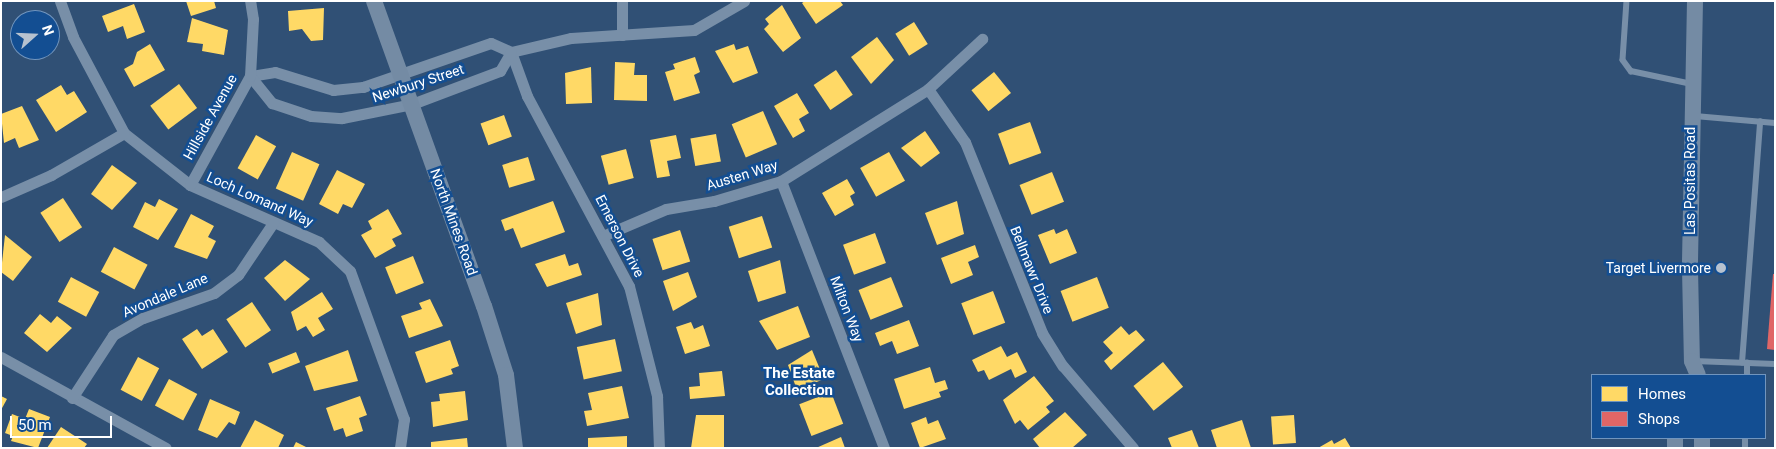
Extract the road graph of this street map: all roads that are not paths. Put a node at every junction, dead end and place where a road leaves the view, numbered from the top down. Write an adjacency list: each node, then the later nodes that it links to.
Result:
1 (60, 1): 19 (street, Loch Lomand Way)
2 (250, 1): 11 (street, Hillside Avenue)
3 (374, 1): 12 (main road, North Mines Road)
4 (622, 1): 8 (street)
5 (744, 1): 8 (street)
6 (1627, 1): 13 (lane)
7 (1695, 1): 13 (main road, Las Positas Road)
8 (622, 35): 10 (street)
9 (982, 39): 14 (street, Austen Way)
10 (510, 52): 12 (street, Newbury Street); 15 (street, Newbury Street); 24 (street, Emerson Drive)
11 (250, 76): 12 (street, Newbury Street); 15 (street, Newbury Street); 21 (street, Hillside Avenue)
12 (402, 76): 15 (main road, North Mines Road)
13 (1692, 84): 16 (main road, Las Positas Road)
14 (928, 89): 20 (street, Austen Way); 36 (street, Bellmawr Drive)
15 (412, 104): 33 (main road, North Mines Road)
16 (1690, 116): 17 (lane); 28 (main road, Las Positas Road)
17 (1760, 122): 18 (lane); 26 (lane)
18 (1775, 123)
19 (124, 133): 21 (street, Loch Lomand Way); 22 (street)
20 (781, 181): 24 (street, Austen Way); 35 (street, Milton Way)
21 (190, 185): 23 (street, Loch Lomand Way)
22 (1, 197)
23 (273, 223): 30 (street, Avondale Lane); 32 (street, Loch Lomand Way)
24 (605, 235): 34 (street, Emerson Drive)
25 (1, 357): 30 (street)
26 (1744, 363): 27 (lane); 28 (lane); 29 (lane)
27 (1775, 364)
28 (1695, 368)
29 (1746, 374)
30 (72, 398): 31 (street)
31 (166, 448)
32 (400, 448)
33 (515, 448)
34 (659, 448)
35 (884, 448)
36 (1132, 448)

